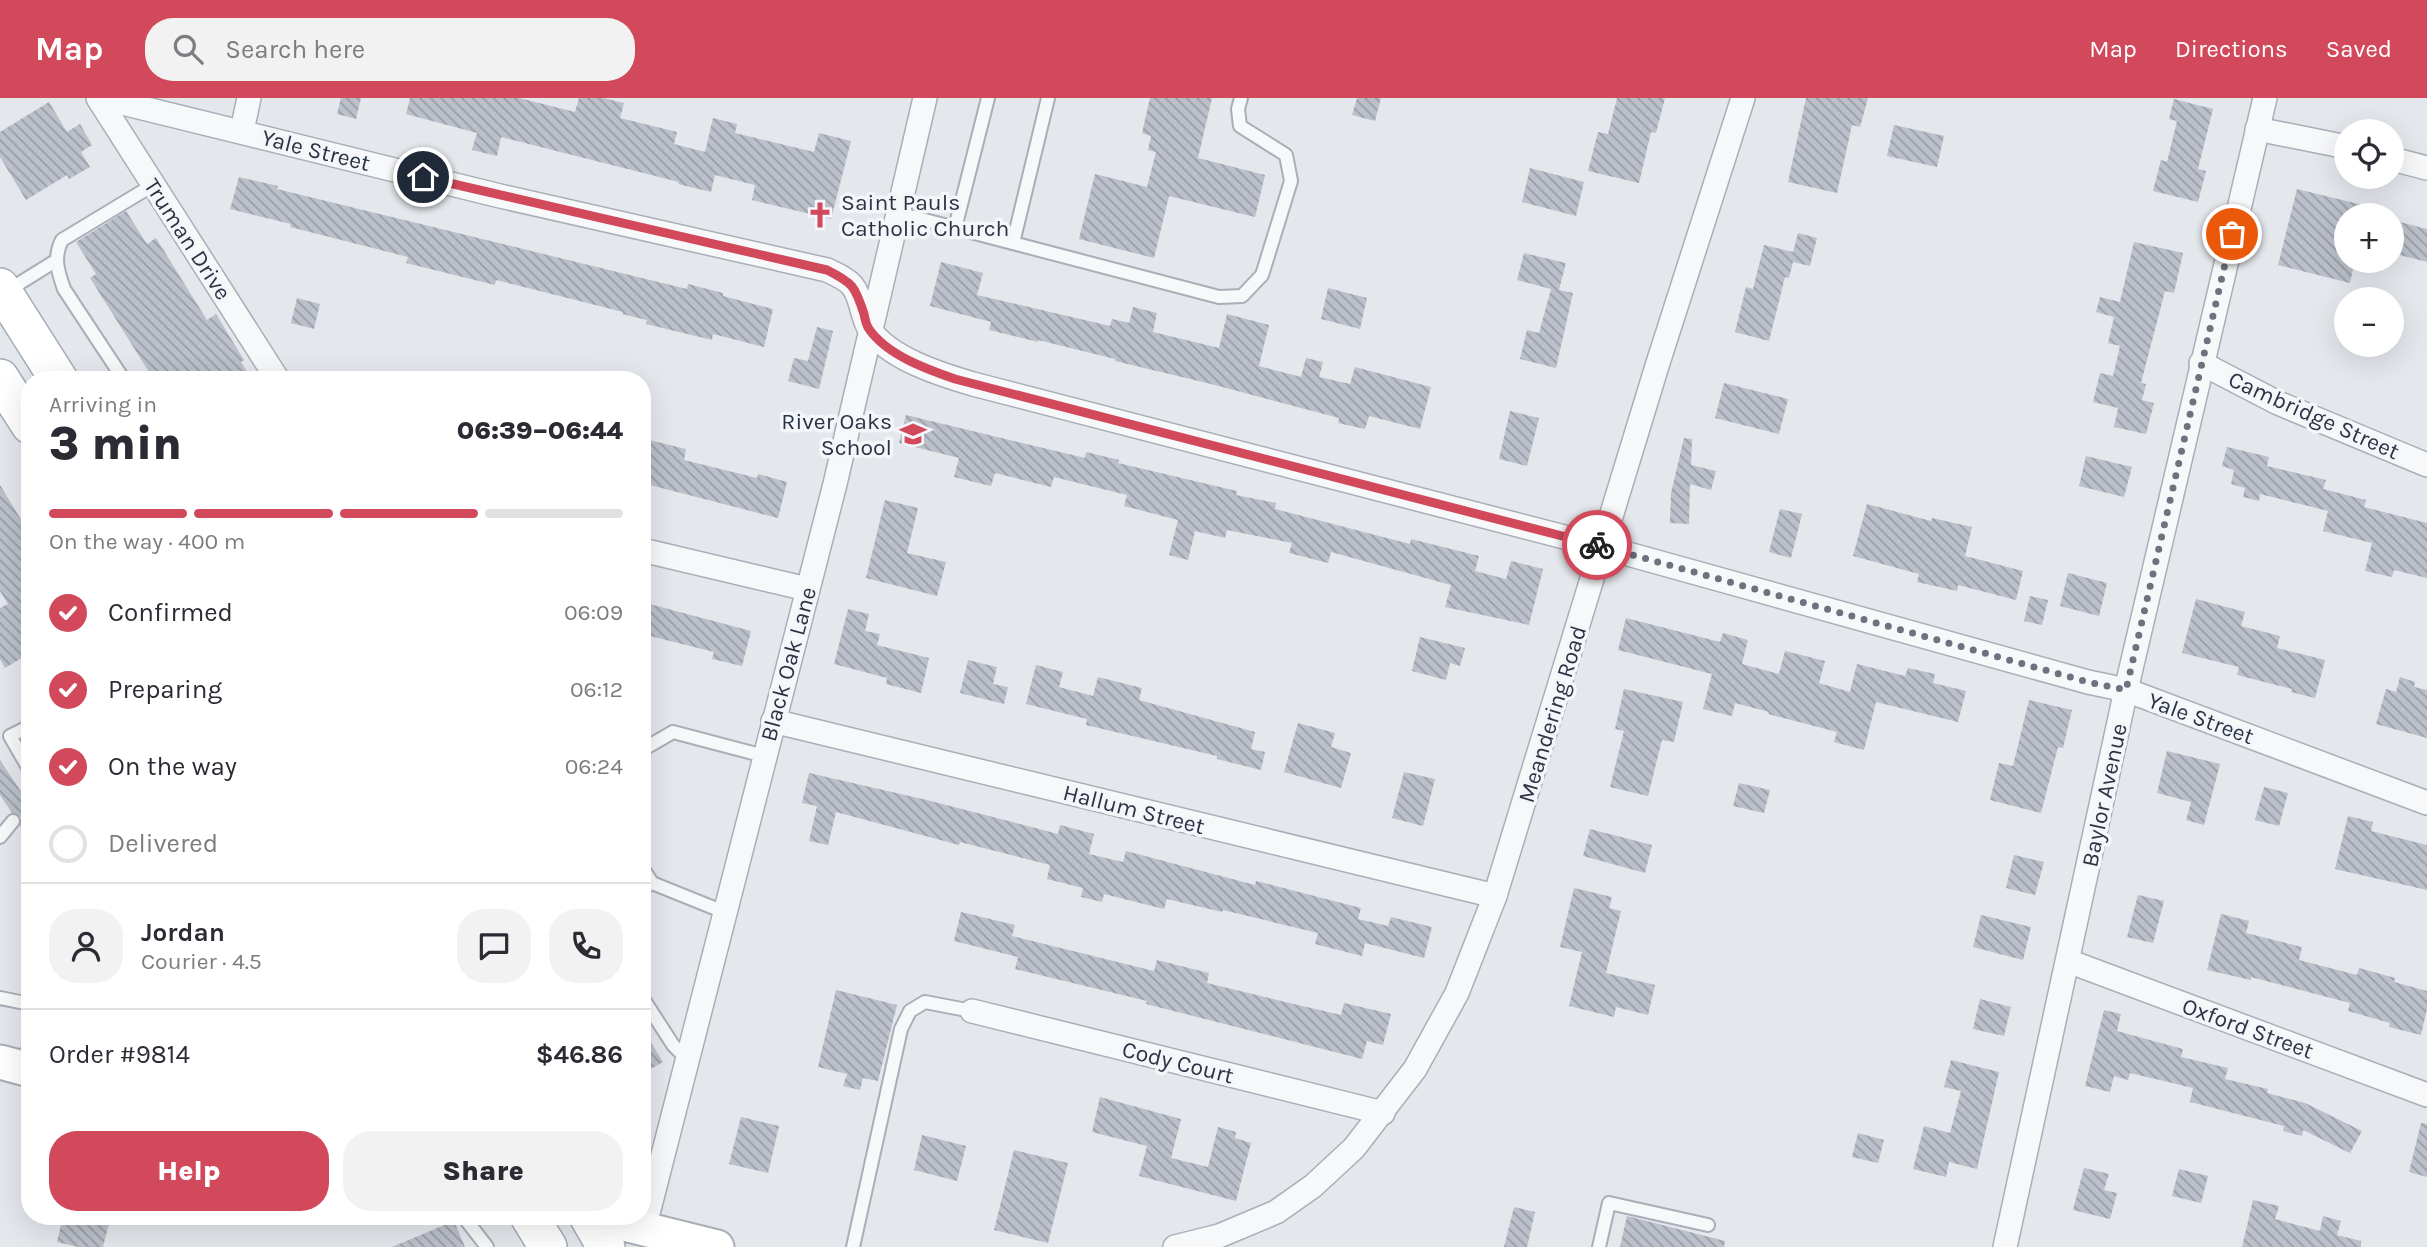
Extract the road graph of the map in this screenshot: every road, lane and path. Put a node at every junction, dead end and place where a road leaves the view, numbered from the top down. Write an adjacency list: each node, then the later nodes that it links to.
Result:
1 (100, 98): 10 (street, Yale Street); 14 (street, Truman Drive)
2 (249, 98): 10 (street)
3 (925, 98): 15 (street, Black Oak Lane)
4 (988, 98): 16 (lane)
5 (1048, 98): 17 (lane)
6 (1241, 98): 17 (lane)
7 (1743, 98): 28 (street, Meandering Road)
8 (2264, 98): 9 (street, Baylor Avenue)
9 (2257, 129): 11 (street); 21 (street, Baylor Avenue)
10 (242, 131): 20 (street, Yale Street)
11 (2334, 144)
12 (2404, 162): 13 (street)
13 (2427, 169)
14 (153, 185): 18 (lane); 24 (street, Truman Drive)
15 (898, 213): 16 (lane); 20 (street, Black Oak Lane)
16 (955, 228): 17 (lane)
17 (1013, 243)
18 (57, 260): 19 (lane); 23 (lane)
19 (2, 290): 22 (main road)
20 (871, 332): 28 (street, Yale Street); 30 (street, Black Oak Lane)
21 (2202, 363): 27 (street, Cambridge Street); 31 (street, Baylor Avenue)
22 (53, 371)
23 (118, 371)
24 (272, 371)
25 (0, 378): 26 (main road)
26 (21, 411)
27 (2427, 466)
28 (1603, 547): 31 (street, Yale Street); 41 (street, Meandering Road)
29 (651, 552): 30 (street)
30 (807, 589): 32 (street, Black Oak Lane)
31 (2126, 690): 37 (street, Yale Street); 43 (street, Baylor Avenue)
32 (773, 721): 36 (street, Black Oak Lane); 41 (street, Hallum Street)
33 (21, 730): 35 (lane)
34 (651, 745): 36 (lane)
35 (21, 755)
36 (764, 756): 42 (street, Black Oak Lane)
37 (2427, 803)
38 (13, 821): 39 (lane)
39 (0, 837)
40 (651, 887): 42 (lane)
41 (1495, 896): 50 (street, Meandering Road)
42 (724, 912): 48 (street, Black Oak Lane)
43 (2068, 961): 49 (street, Oxford Street); 67 (street, Baylor Avenue)
44 (0, 998): 45 (lane)
45 (21, 1002)
46 (972, 1011): 50 (street, Cody Court); 64 (lane)
47 (651, 1012): 48 (lane)
48 (687, 1059): 51 (street, Black Oak Lane)
49 (2427, 1095)
50 (1383, 1113): 59 (street, Meandering Road)
51 (651, 1201)
52 (470, 1225): 60 (lane)
53 (535, 1225): 61 (main road)
54 (595, 1225): 62 (main road)
55 (627, 1225): 58 (street)
56 (645, 1225): 58 (street, Black Oak Lane)
57 (1708, 1225): 66 (lane)
58 (644, 1229): 63 (street)
59 (1213, 1241): 65 (street, Meandering Road)
60 (487, 1247)
61 (548, 1247)
62 (607, 1247)
63 (717, 1247)
64 (853, 1247)
65 (1175, 1247)
66 (1599, 1247)
67 (2005, 1247)

